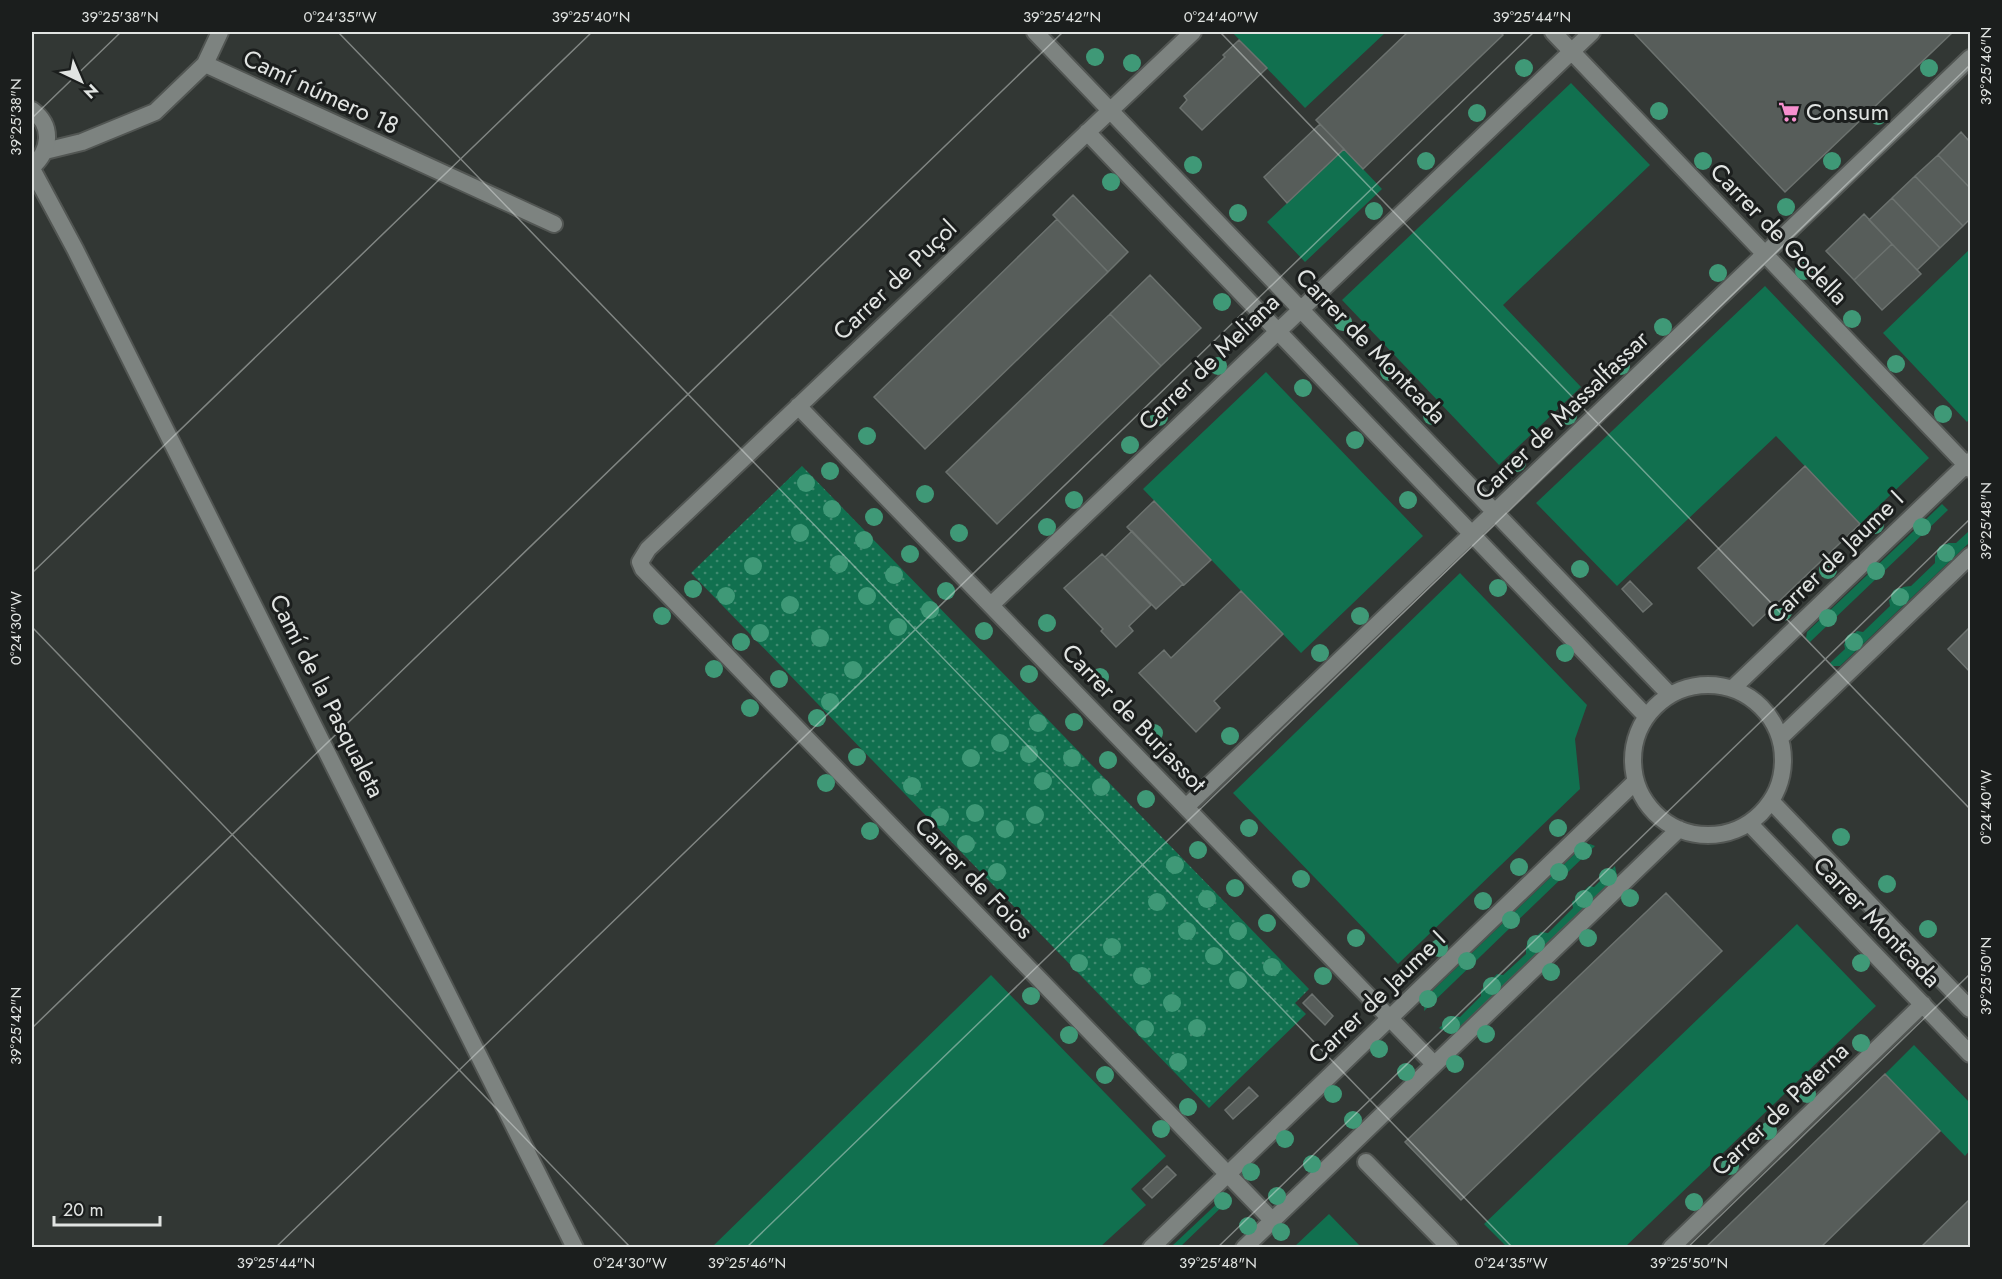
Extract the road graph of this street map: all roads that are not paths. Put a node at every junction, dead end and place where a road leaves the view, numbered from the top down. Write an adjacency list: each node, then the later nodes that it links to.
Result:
1 (220, 32): 8 (street)
2 (1035, 32): 10 (street, Carrer de Montcada)
3 (1192, 32): 10 (street, Carrer de Puçol)
4 (1553, 32): 6 (street, Carrer de Godella)
5 (1592, 32): 6 (street, Carrer de Meliana)
6 (1572, 51): 15 (street, Carrer de Godella); 16 (street, Carrer de Meliana)
7 (1971, 58): 15 (street, Carrer de Massalfassar)
8 (205, 64): 12 (street, Camí número 18); 14 (street, Camí número 18)
9 (32, 110): 12 (street)
10 (1111, 110): 11 (street, Carrer de Puçol); 16 (street, Carrer de Montcada)
11 (1087, 132): 17 (street); 18 (street, Carrer de Puçol)
12 (45, 151): 13 (street, Camí de la Pasqualeta)
13 (32, 168): 42 (street, Camí de la Pasqualeta)
14 (554, 224)
15 (1765, 253): 19 (street, Carrer de Godella); 20 (street, Carrer de Massalfassar)
16 (1301, 307): 17 (street, Carrer de Meliana); 20 (street, Carrer de Montcada)
17 (1278, 331): 21 (street); 24 (street, Carrer de Meliana)
18 (798, 406): 23 (street, Carrer de Puçol); 24 (street, Carrer de Burjassot)
19 (1969, 465): 25 (street, Carrer de Jaume I)
20 (1496, 511): 21 (street, Carrer de Massalfassar); 26 (street, Carrer de Montcada)
21 (1471, 535): 27 (street); 31 (street, Carrer de Massalfassar)
22 (1971, 556): 28 (street)
23 (643, 569): 40 (street, Carrer de Foios)
24 (991, 604): 31 (street, Carrer de Burjassot)
25 (1733, 688): 26 (street); 28 (street)
26 (1670, 695): 27 (street)
27 (1646, 716): 29 (street)
28 (1780, 738): 30 (street)
29 (1636, 782): 33 (street); 36 (street, Carrer de Jaume I)
30 (1771, 801): 32 (street); 35 (street, Carrer Montcada)
31 (1186, 807): 36 (street, Carrer de Burjassot)
32 (1749, 823): 33 (street); 34 (street, Carrer Montcada)
33 (1679, 829): 38 (street)
34 (1923, 1004): 37 (street, Carrer Montcada); 46 (street, Carrer de Paterna)
35 (1971, 1009)
36 (1390, 1018): 38 (street, Carrer de Burjassot); 40 (street, Carrer de Jaume I)
37 (1971, 1054)
38 (1434, 1064): 41 (street)
39 (1366, 1162): 45 (street)
40 (1227, 1174): 41 (street, Carrer de Foios); 43 (street, Carrer de Jaume I)
41 (1272, 1220): 44 (street)
42 (575, 1248)
43 (1151, 1248)
44 (1244, 1248)
45 (1450, 1248)
46 (1671, 1248)

